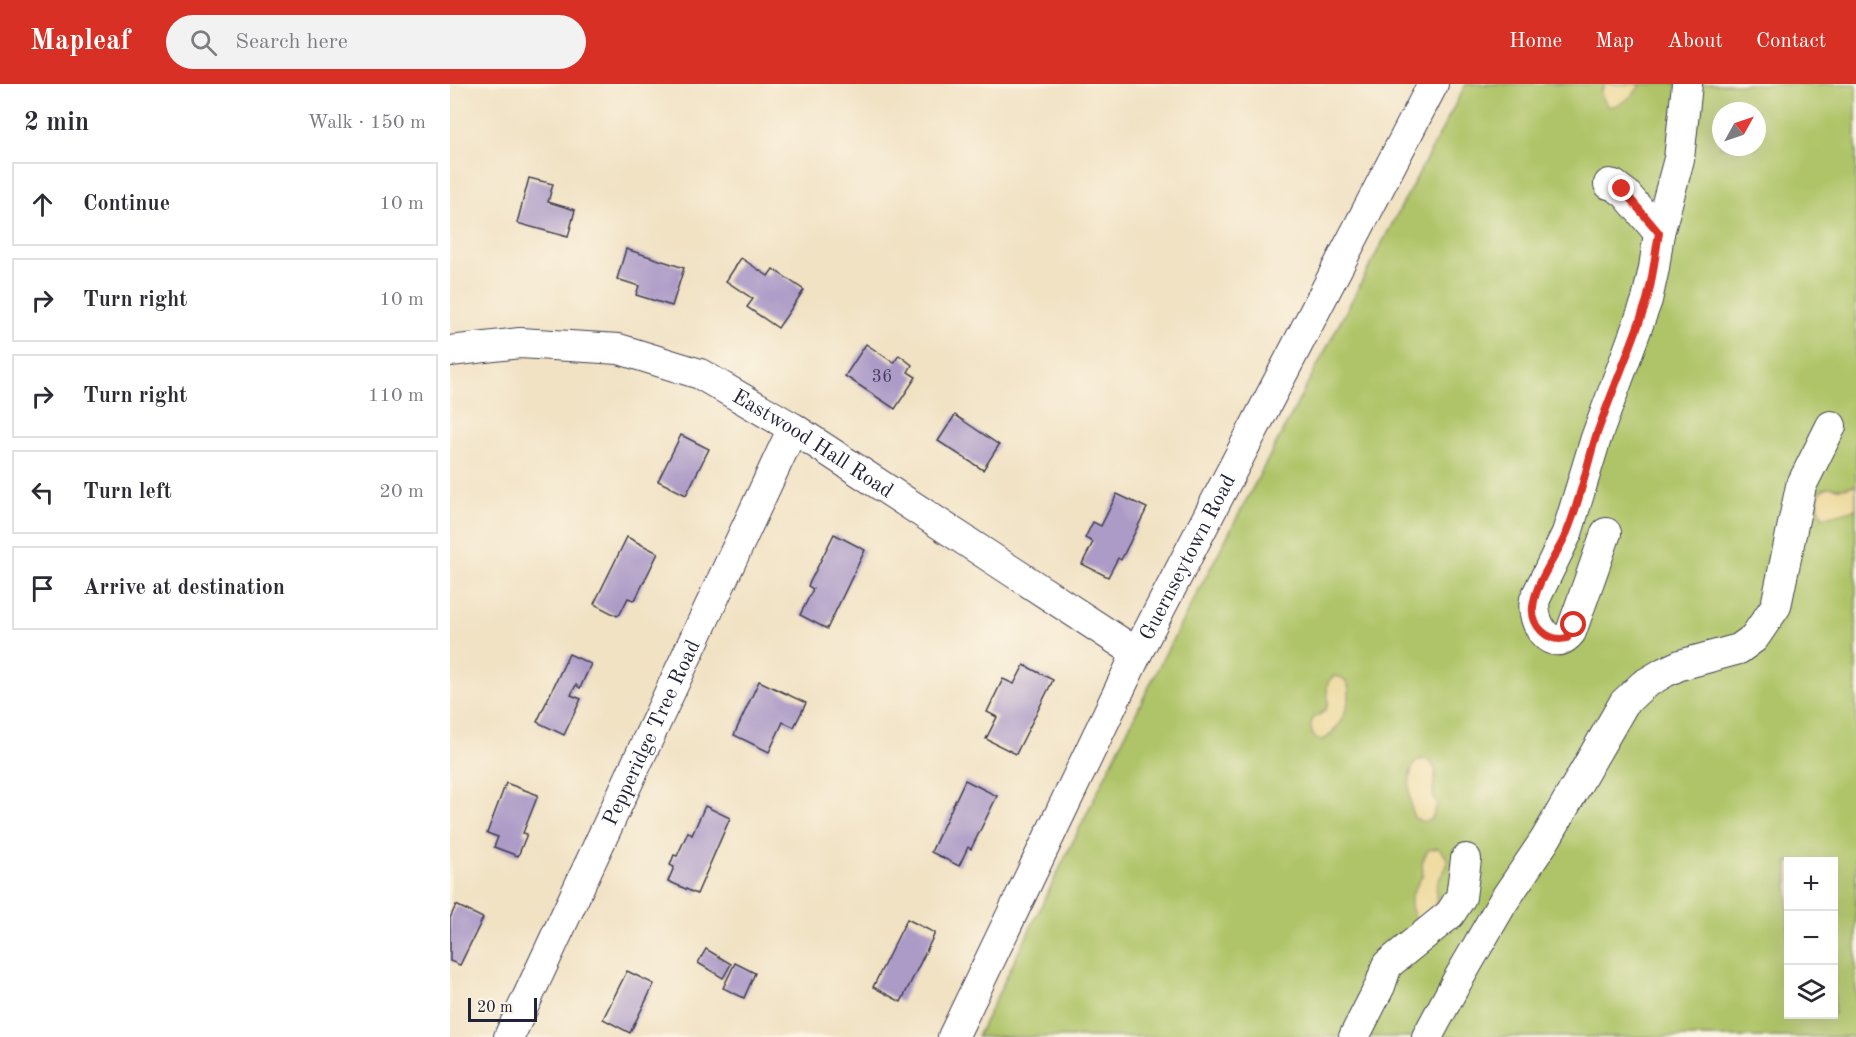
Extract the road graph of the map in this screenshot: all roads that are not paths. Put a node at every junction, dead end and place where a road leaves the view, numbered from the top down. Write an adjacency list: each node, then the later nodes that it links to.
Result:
1 (1433, 84): 9 (street, Guernseytown Road)
2 (1687, 84): 4 (street)
3 (1609, 184): 4 (street)
4 (1659, 233): 8 (street)
5 (450, 351): 7 (street, Eastwood Hall Road)
6 (1831, 426): 14 (street)
7 (794, 428): 9 (street, Eastwood Hall Road); 11 (street, Pepperidge Tree Road)
8 (1606, 533)
9 (1137, 653): 12 (street, Guernseytown Road)
10 (1466, 859): 13 (street)
11 (509, 1037)
12 (953, 1037)
13 (1354, 1037)
14 (1427, 1037)

